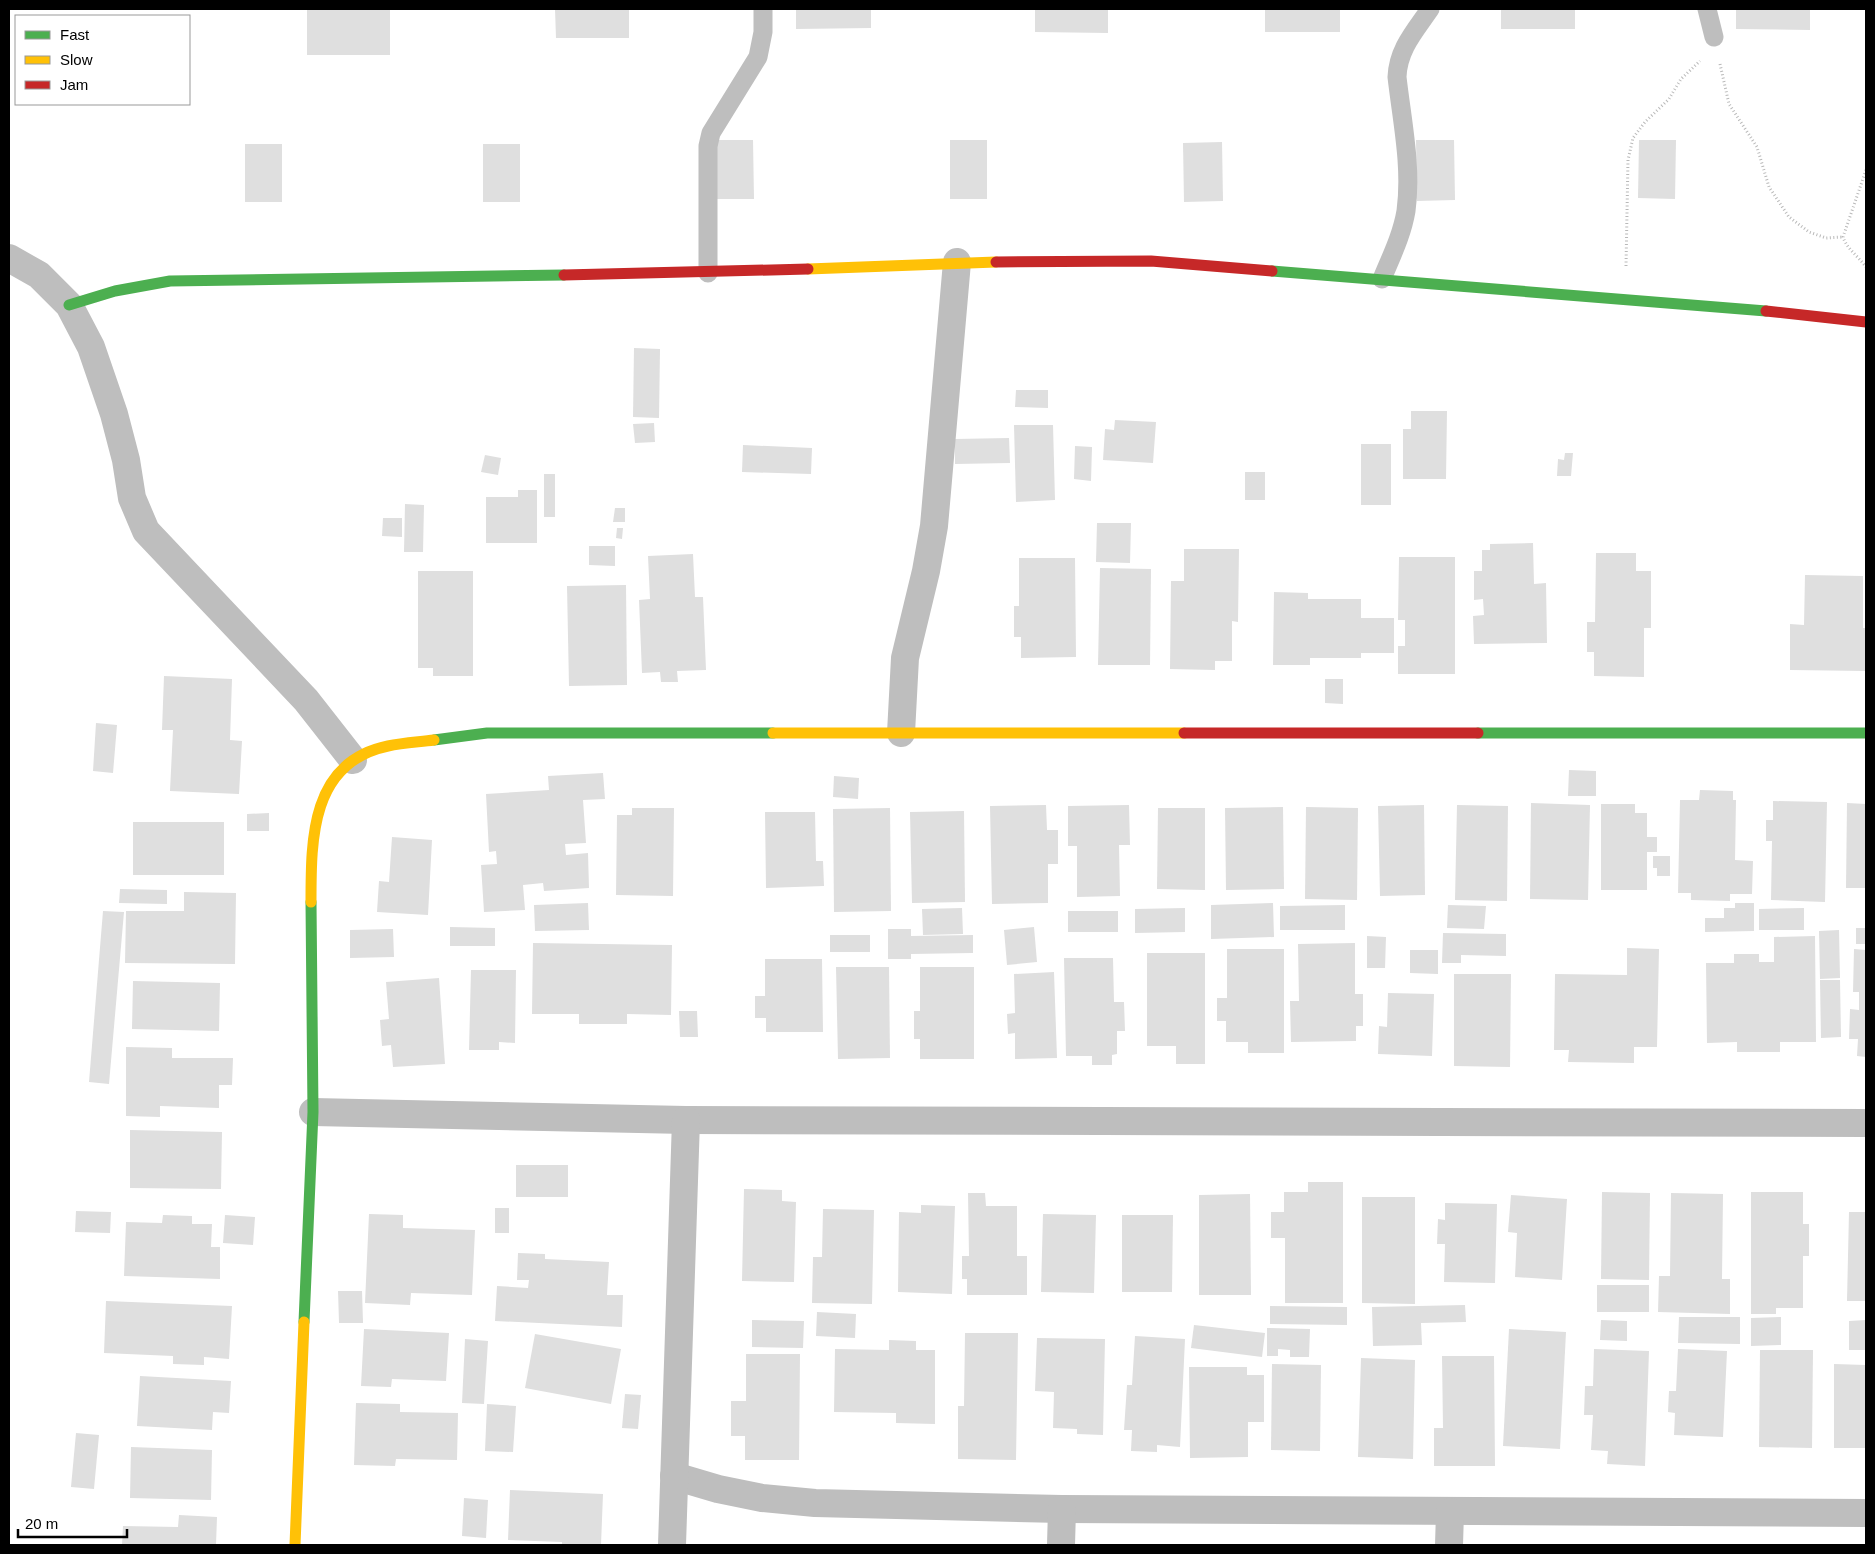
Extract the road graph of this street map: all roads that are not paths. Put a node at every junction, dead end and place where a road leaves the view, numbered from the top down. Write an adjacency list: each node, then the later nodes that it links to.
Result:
1 (763, 9): 7 (lane)
2 (1430, 9): 8 (lane)
3 (1707, 9): 4 (lane)
4 (1714, 37)
5 (9, 258): 9 (street)
6 (957, 262): 7 (street); 8 (street); 11 (street)
7 (708, 273): 9 (street)
8 (1382, 279): 10 (street)
9 (69, 305): 13 (street)
10 (1866, 322)
11 (901, 733): 12 (street); 13 (street)
12 (1866, 733)
13 (353, 760): 14 (street)
14 (313, 1112): 15 (street); 21 (street)
15 (686, 1120): 16 (street); 17 (street)
16 (1866, 1123)
17 (674, 1476): 18 (street); 22 (street)
18 (1062, 1509): 19 (street); 23 (street)
19 (1450, 1512): 20 (street); 24 (street)
20 (1866, 1513)
21 (295, 1545)
22 (672, 1545)
23 (1061, 1545)
24 (1449, 1545)

